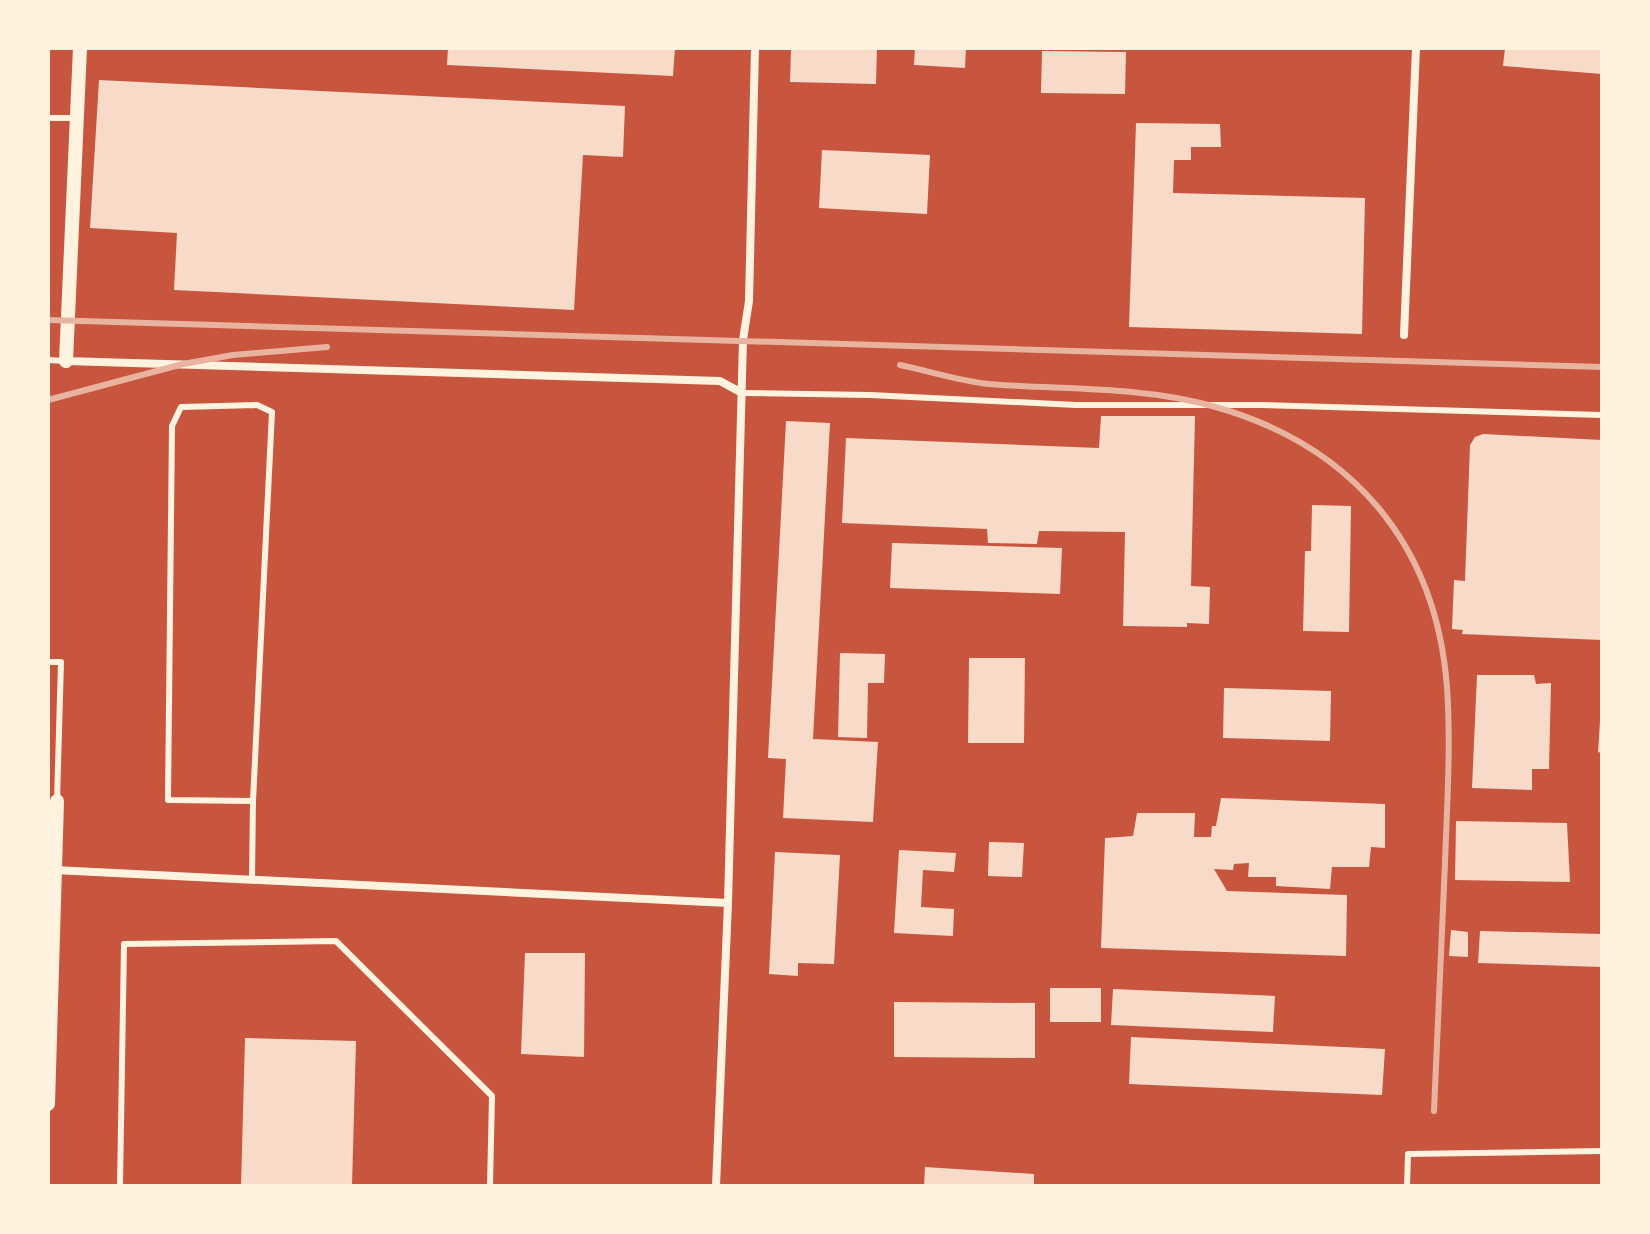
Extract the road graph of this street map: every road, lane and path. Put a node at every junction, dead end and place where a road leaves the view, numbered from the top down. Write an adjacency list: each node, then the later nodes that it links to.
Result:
1 (80, 48): 5 (street)
2 (755, 48): 9 (street)
3 (1416, 48): 6 (street)
4 (48, 118): 5 (lane)
5 (77, 118): 8 (street)
6 (1404, 335)
7 (48, 360): 8 (lane)
8 (66, 361): 9 (street)
9 (742, 393): 10 (lane); 16 (street)
10 (1602, 415)
11 (48, 662): 12 (lane)
12 (57, 801): 14 (street)
13 (253, 801): 13 (lane); 15 (lane)
14 (53, 870): 15 (street); 17 (street)
15 (252, 878): 16 (street)
16 (728, 903): 21 (street)
17 (48, 1104)
18 (1602, 1151): 22 (lane)
19 (120, 1186): 20 (lane)
20 (490, 1186)
21 (716, 1186)
22 (1407, 1186)

